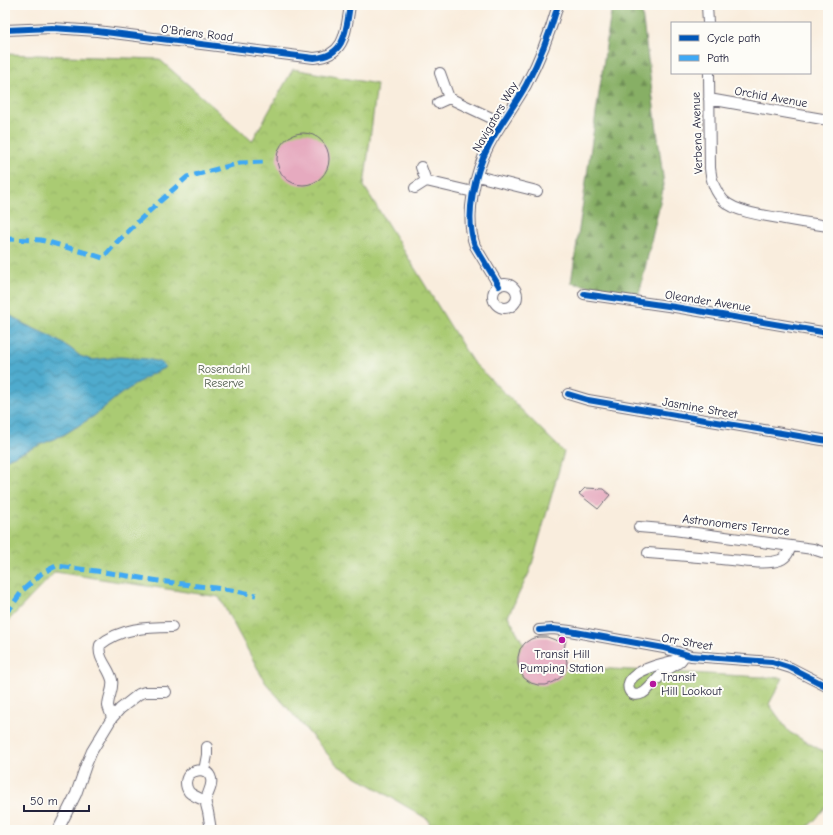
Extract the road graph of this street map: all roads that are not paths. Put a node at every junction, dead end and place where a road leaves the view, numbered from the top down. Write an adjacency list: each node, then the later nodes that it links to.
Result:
1 (350, 5): 5 (street, O'Briens Road)
2 (558, 5): 12 (street, Navigators Way)
3 (707, 5): 4 (street)
4 (708, 22)
5 (5, 30)
6 (440, 73): 8 (street)
7 (709, 74): 9 (street, Verbena Avenue)
8 (449, 98): 10 (street); 12 (street)
9 (709, 99): 11 (street, Orchid Avenue); 19 (street, Verbena Avenue)
10 (438, 103)
11 (828, 120)
12 (502, 123): 14 (street, Navigators Way)
13 (421, 167): 15 (street)
14 (477, 176): 17 (street); 18 (street, Navigators Way)
15 (426, 181): 16 (street); 18 (street)
16 (415, 188)
17 (537, 191)
18 (473, 192): 20 (street, Navigators Way)
19 (828, 226)
20 (499, 286)
21 (584, 294): 22 (street, Oleander Avenue)
22 (828, 333)
23 (568, 394): 24 (street, Jasmine Street)
24 (828, 442)
25 (639, 527): 26 (street, Astronomers Terrace)
26 (792, 546): 27 (street); 28 (street, Astronomers Terrace)
27 (648, 553)
28 (828, 554)
29 (172, 626): 34 (street)
30 (539, 630): 31 (street, Orr Street)
31 (684, 657): 31 (street); 32 (street, Orr Street)
32 (828, 687)
33 (166, 692): 34 (street)
34 (112, 718): 38 (street)
35 (207, 747): 36 (street)
36 (204, 771): 37 (street); 37 (street)
37 (205, 801): 39 (street)
38 (58, 830)
39 (211, 830)

